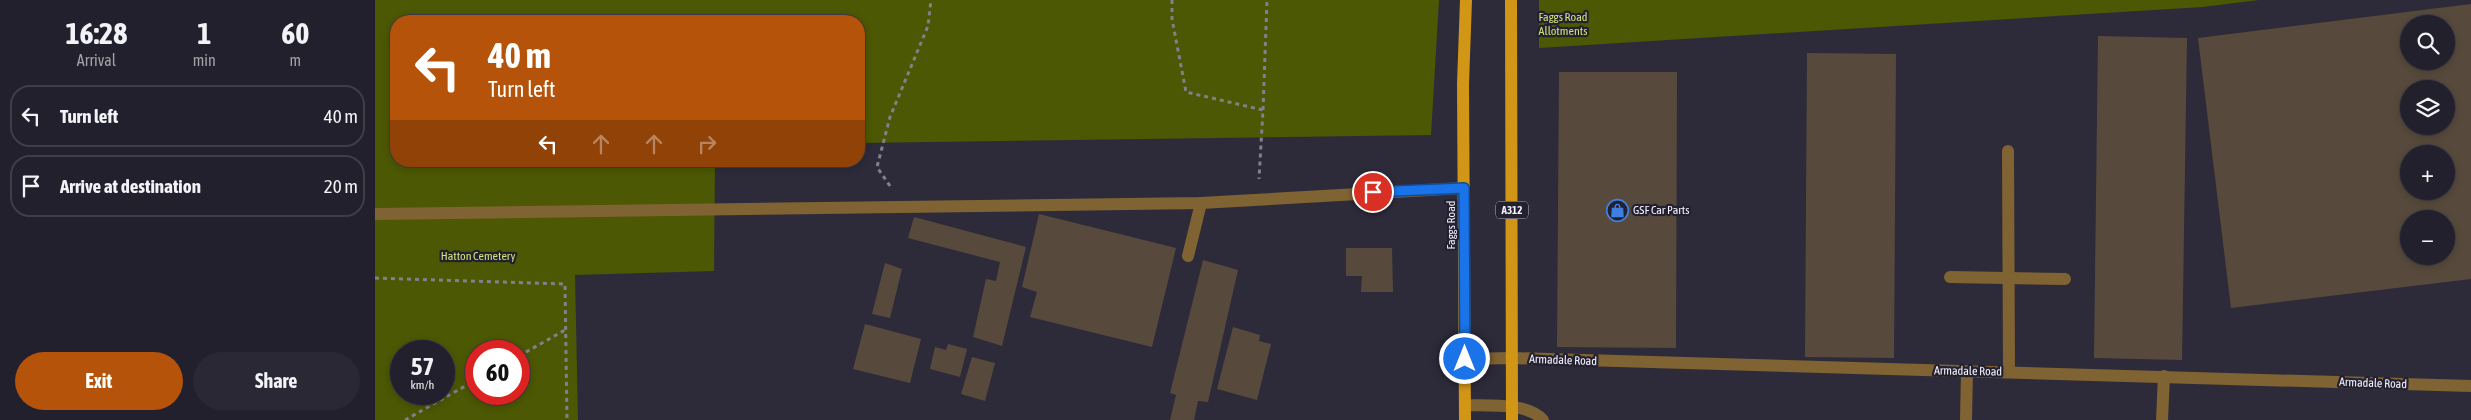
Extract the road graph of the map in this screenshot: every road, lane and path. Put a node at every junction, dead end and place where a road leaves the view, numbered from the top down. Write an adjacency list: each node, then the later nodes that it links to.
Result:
1 (931, 0): 11 (path)
2 (1172, 0): 6 (path)
3 (1267, 0): 6 (path)
4 (1466, 0): 8 (main road, Faggs Road)
5 (1511, 0): 20 (main road, A312)
6 (1263, 110): 9 (path)
7 (2008, 151): 16 (street)
8 (1464, 188): 9 (street); 21 (main road, Faggs Road)
9 (1257, 200): 10 (street)
10 (1201, 203): 11 (street); 13 (street)
11 (903, 206): 12 (street)
12 (375, 214)
13 (1188, 256)
14 (1950, 277): 16 (street)
15 (375, 278): 18 (path)
16 (2009, 278): 17 (street); 23 (street)
17 (2065, 279)
18 (565, 330): 19 (path); 30 (path)
19 (530, 350)
20 (1513, 358): 21 (street, Armadale Road); 22 (street, Armadale Road); 28 (main road, A312)
21 (1465, 359): 27 (main road, Faggs Road)
22 (1967, 371): 23 (street, Armadale Road); 34 (street)
23 (2009, 372): 24 (street, Armadale Road)
24 (2164, 376): 26 (street, Armadale Road); 35 (street)
25 (465, 386): 29 (path)
26 (2471, 386)
27 (1465, 405): 28 (street); 31 (main road, Faggs Road)
28 (1512, 406): 32 (main road, A312); 33 (street)
29 (405, 420)
30 (567, 420)
31 (1465, 420)
32 (1512, 420)
33 (1543, 420)
34 (1966, 420)
35 (2162, 420)

